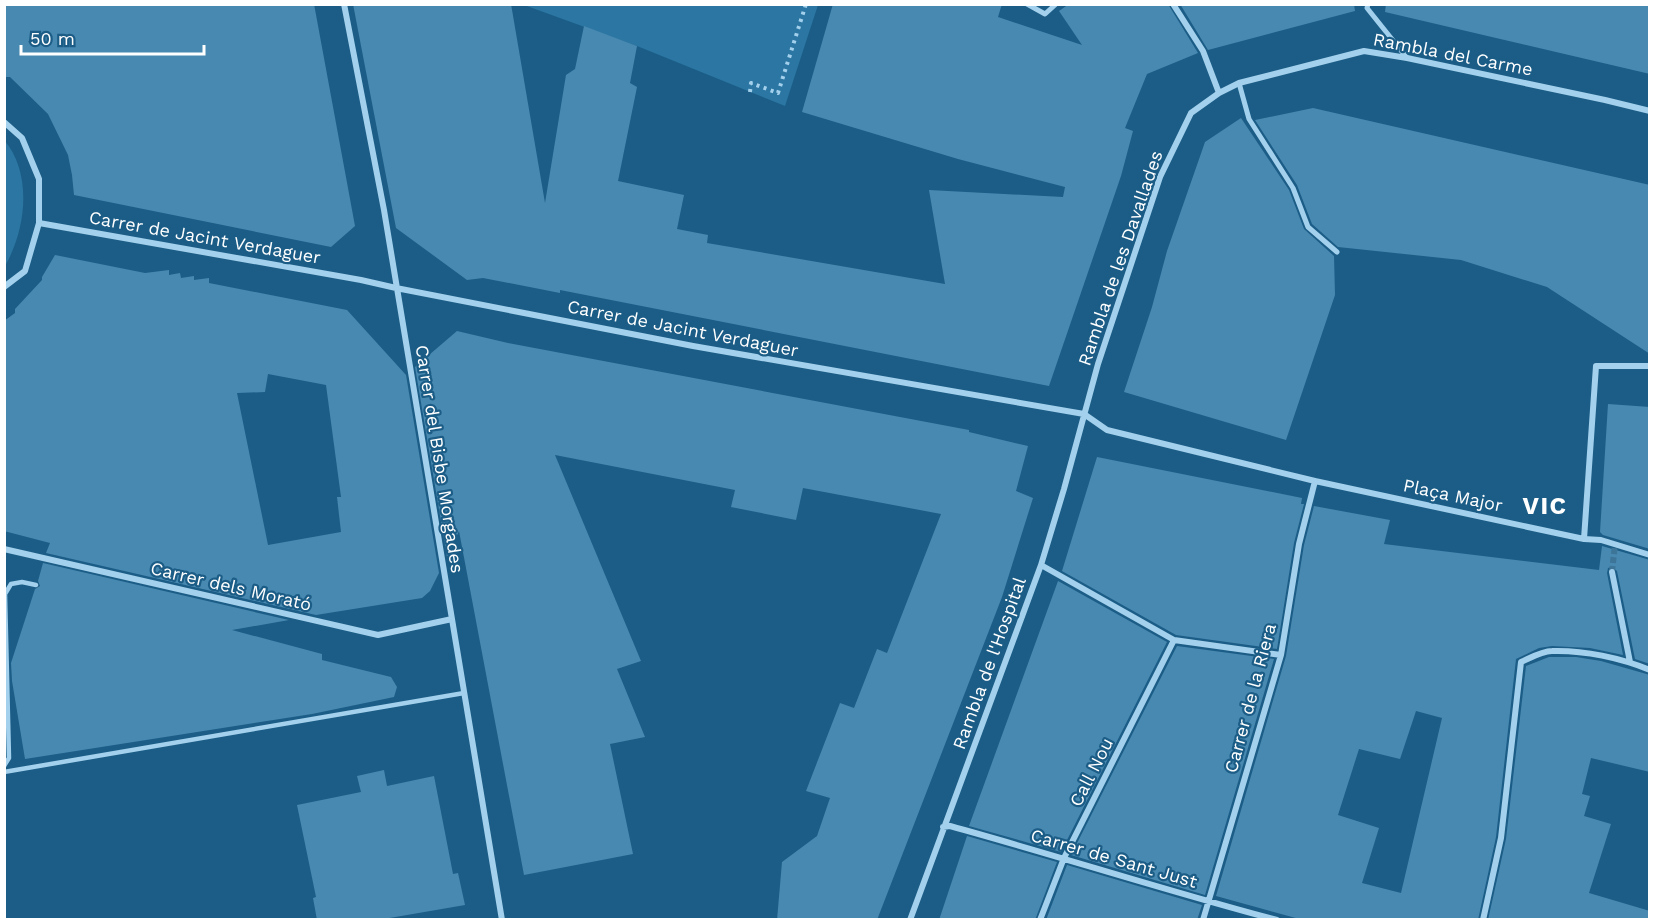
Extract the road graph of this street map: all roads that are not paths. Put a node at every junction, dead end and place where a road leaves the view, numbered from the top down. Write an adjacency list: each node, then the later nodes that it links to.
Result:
1 (344, 4): 14 (street, Carrer del Bisbe Morgades)
2 (1027, 4): 3 (street)
3 (1056, 4)
4 (1173, 4): 8 (street)
5 (1368, 4): 6 (street)
6 (1407, 58): 7 (street, Rambla del Carme); 9 (street, Rambla del Carme)
7 (1239, 83): 8 (street, Rambla del Carme); 12 (street)
8 (1219, 93): 16 (street, Rambla de les Davallades)
9 (1650, 111)
10 (4, 122): 11 (street)
11 (39, 223): 13 (street); 14 (street, Carrer de Jacint Verdaguer)
12 (1337, 252)
13 (4, 287)
14 (396, 288): 16 (street, Carrer de Jacint Verdaguer); 24 (street, Carrer del Bisbe Morgades)
15 (1650, 366): 18 (street)
16 (1084, 414): 17 (street, Carrer de Jacint Verdaguer); 21 (street, Rambla de l'Hospital)
17 (1315, 481): 18 (street, Plaça Major); 26 (street, Carrer de la Riera)
18 (1584, 539): 20 (street, Plaça Major)
19 (4, 549): 24 (street, Carrer dels Morató)
20 (1650, 555)
21 (1041, 564): 25 (street); 32 (street, Rambla de l'Hospital)
22 (1612, 572): 27 (street)
23 (36, 585): 30 (lane)
24 (452, 619): 29 (street, Carrer del Bisbe Morgades)
25 (1174, 640): 26 (street); 33 (street, Call Nou)
26 (1281, 655): 34 (street, Carrer de la Riera)
27 (1630, 662): 28 (street); 40 (street)
28 (1650, 670)
29 (464, 693): 31 (lane); 35 (street, Carrer del Bisbe Morgades)
30 (4, 766)
31 (4, 772)
32 (943, 826): 33 (street, Carrer de Sant Just); 36 (street, Rambla de l'Hospital)
33 (1065, 858): 34 (street, Carrer de Sant Just); 37 (street, Call Nou)
34 (1209, 902): 38 (street, Carrer de la Riera); 39 (street, Carrer de Sant Just)
35 (502, 920)
36 (910, 920)
37 (1040, 920)
38 (1203, 920)
39 (1276, 920)
40 (1483, 920)

